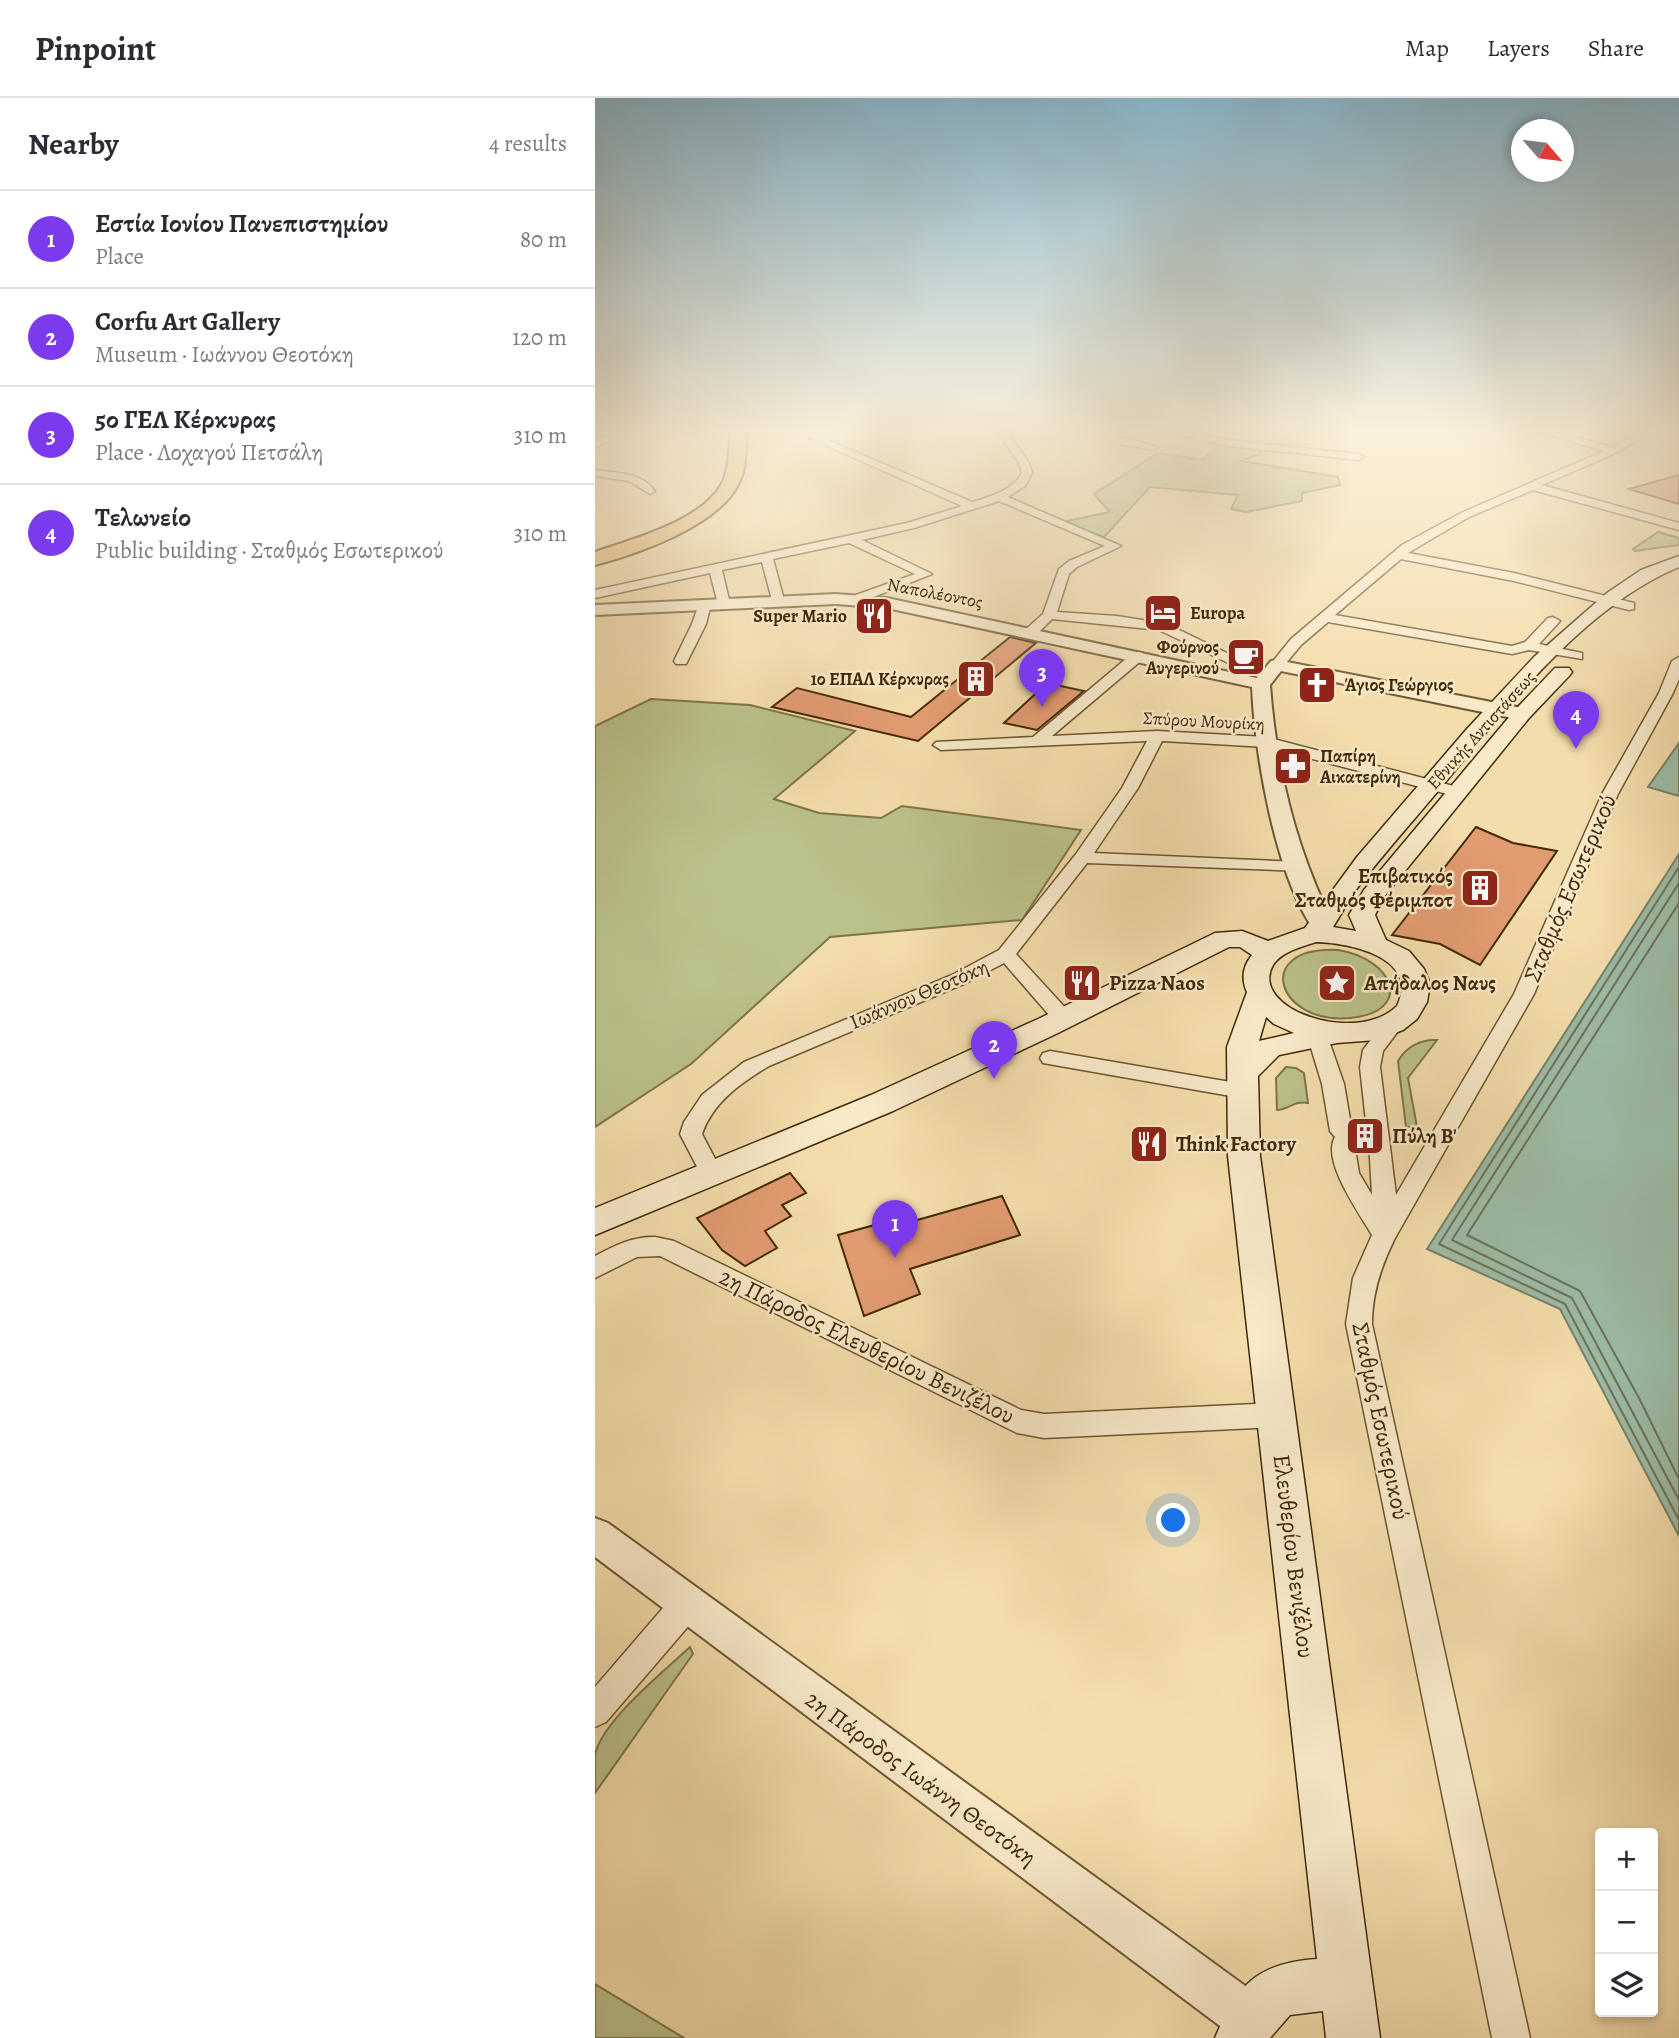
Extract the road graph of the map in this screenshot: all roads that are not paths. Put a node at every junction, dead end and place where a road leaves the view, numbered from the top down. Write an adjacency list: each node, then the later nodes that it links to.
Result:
1 (683, 523): 8 (main road)
2 (915, 523): 5 (street)
3 (1060, 523): 19 (street)
4 (1452, 523): 6 (street)
5 (853, 540): 7 (street); 14 (street)
6 (1400, 555): 15 (street); 20 (street)
7 (767, 558): 10 (street); 13 (street)
8 (595, 559)
9 (1679, 561): 15 (main road, Εθνικής Αντιστάσεως)
10 (715, 568): 12 (street); 17 (street)
11 (1679, 572): 15 (main road, Εθνικής Αντιστάσεως)
12 (595, 594)
13 (778, 600): 14 (street, Ναπολέοντος); 17 (street, Ναπολέοντος)
14 (858, 600): 22 (street, Ναπολέοντος)
15 (1618, 603): 24 (main road, Εθνικής Αντιστάσεως); 26 (main road, Εθνικής Αντιστάσεως)
16 (705, 604): 17 (street, Ναπολέοντος); 18 (street, Ναπολέοντος); 27 (street)
17 (724, 604)
18 (595, 610)
19 (1049, 615): 22 (street); 29 (street)
20 (1324, 617): 23 (street); 29 (street)
21 (1553, 621): 23 (street)
22 (1031, 632): 25 (street, Ναπολέοντος)
23 (1530, 645): 24 (street)
24 (1554, 651): 26 (street); 30 (main road, Εθνικής Αντιστάσεως)
25 (1137, 656): 29 (street, Ναπολέοντος); 33 (street)
26 (1577, 656): 31 (main road, Εθνικής Αντιστάσεως)
27 (681, 661)
28 (1679, 661): 52 (street, Σταθμός Εσωτερικού)
29 (1268, 675): 30 (street, Ναπολέοντος); 34 (street)
30 (1497, 709): 31 (street, Ναπολέοντος); 36 (main road, Εθνικής Αντιστάσεως)
31 (1522, 715): 37 (main road, Εθνικής Αντιστάσεως)
32 (1157, 736): 33 (street, Σπύρου Μουρίκη); 34 (street, Σπύρου Μουρίκη); 38 (street, Ιωάννου Θεοτόκη)
33 (1038, 740): 35 (street, Σπύρου Μουρίκη)
34 (1266, 742): 36 (street, Σπύρου Μουρίκη); 39 (street)
35 (941, 745)
36 (1431, 785): 37 (street, Σπύρου Μουρίκη); 40 (main road, Εθνικής Αντιστάσεως)
37 (1459, 792): 41 (main road, Εθνικής Αντιστάσεως)
38 (1082, 858): 39 (street); 42 (street, Ιωάννου Θεοτόκη)
39 (1298, 867): 40 (street)
40 (1318, 929): 41 (main road); 43 (main road)
41 (1375, 944): 46 (main road)
42 (1006, 954): 45 (street); 50 (street, Ιωάννου Θεοτόκη)
43 (1266, 955): 44 (main road); 45 (main road)
44 (1260, 994): 47 (main road); 49 (main road, Ελευθερίου Βενιζέλου)
45 (1063, 1018): 50 (main road)
46 (1395, 1022): 47 (main road); 52 (street)
47 (1331, 1036): 49 (main road); 52 (street)
48 (1050, 1058): 49 (street)
49 (1243, 1082): 54 (main road, Ελευθερίου Βενιζέλου)
50 (712, 1174): 51 (main road)
51 (595, 1222)
52 (1384, 1235): 61 (street, Σταθμός Εσωτερικού)
53 (595, 1268): 54 (street, 2η Πάροδος Ελευθερίου Βενιζέλου)
54 (1276, 1415): 58 (main road, Ελευθερίου Βενιζέλου)
55 (595, 1535): 56 (street, 2η Πάροδος Ιωάννη Θεοτόκη)
56 (687, 1605): 57 (street); 59 (street, 2η Πάροδος Ιωάννη Θεοτόκη)
57 (595, 1712)
58 (1346, 1983): 59 (main road); 60 (main road, Ελευθερίου Βενιζέλου)
59 (1246, 2028)
60 (1353, 2038)
61 (1511, 2038)

